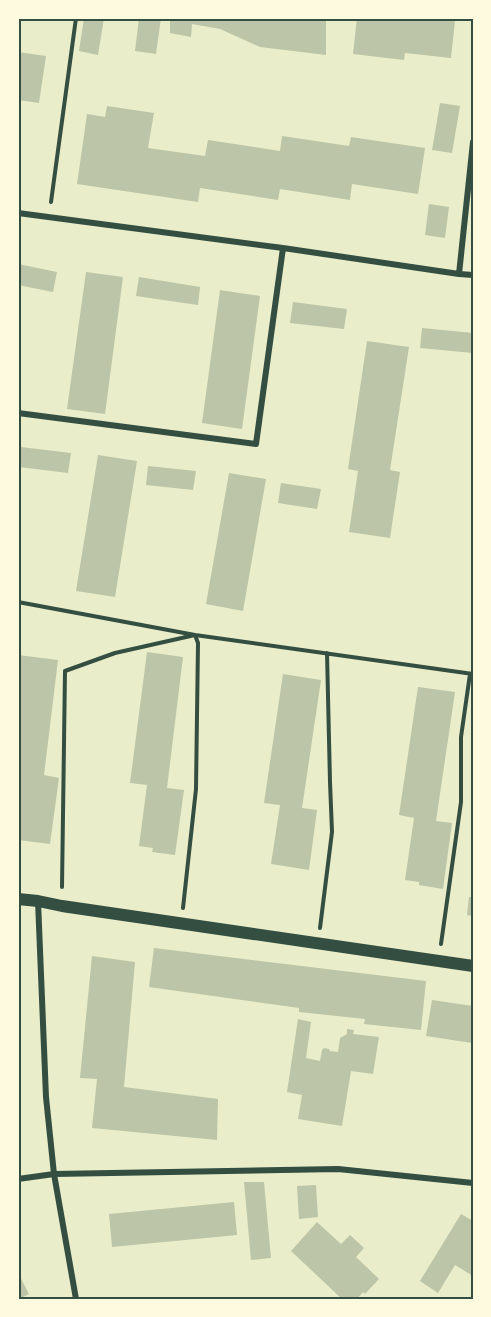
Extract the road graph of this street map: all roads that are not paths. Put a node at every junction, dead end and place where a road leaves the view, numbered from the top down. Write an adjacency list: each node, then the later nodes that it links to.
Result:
1 (473, 142): 4 (street)
2 (18, 213): 3 (street)
3 (283, 248): 4 (street); 6 (street)
4 (459, 274): 5 (street)
5 (473, 275)
6 (18, 413)
7 (18, 899): 8 (main road)
8 (38, 901): 9 (main road); 10 (street)
9 (473, 966)
10 (54, 1174): 11 (street); 12 (street); 13 (street)
11 (18, 1179)
12 (473, 1183)
13 (76, 1299)

